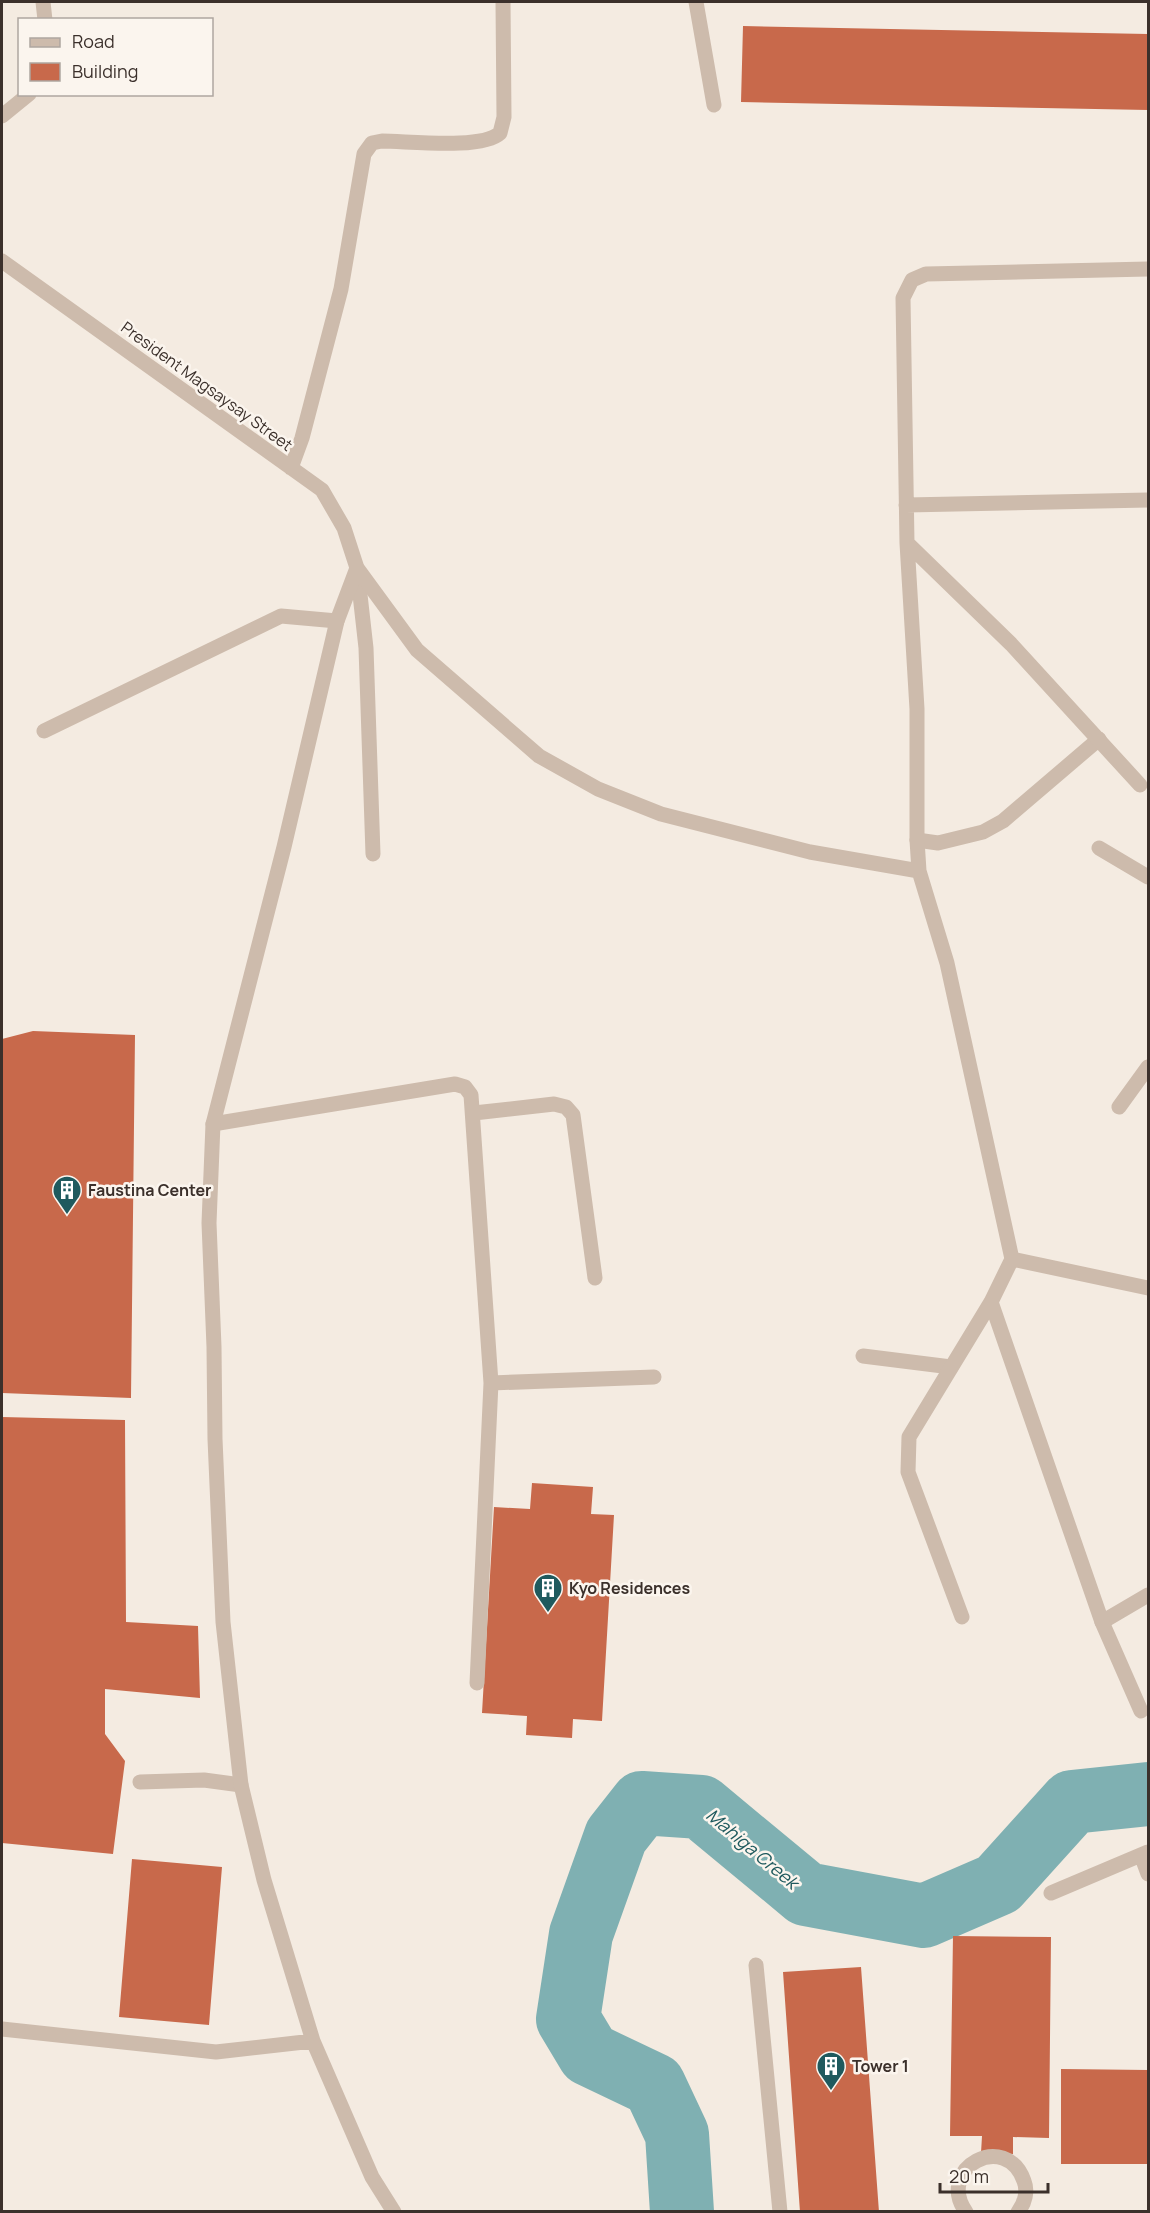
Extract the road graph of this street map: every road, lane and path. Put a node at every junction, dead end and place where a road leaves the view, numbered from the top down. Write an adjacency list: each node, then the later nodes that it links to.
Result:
1 (43, 2): 4 (street)
2 (503, 2): 10 (street)
3 (696, 2): 6 (street)
4 (45, 18)
5 (27, 96): 7 (street)
6 (714, 105)
7 (2, 116)
8 (2, 261): 10 (street, President Magsaysay Street)
9 (1149, 269): 12 (street)
10 (291, 468): 14 (street, President Magsaysay Street)
11 (1149, 500): 12 (street)
12 (906, 505): 13 (street)
13 (907, 543): 17 (street); 19 (street)
14 (357, 568): 15 (street); 21 (street); 22 (street)
15 (337, 621): 16 (street); 27 (street)
16 (44, 731)
17 (1099, 739): 18 (street); 19 (street)
18 (1140, 785)
19 (917, 840): 22 (street)
20 (1099, 848): 23 (street)
21 (374, 854)
22 (919, 871): 28 (street)
23 (1149, 877)
24 (1149, 1067): 25 (street)
25 (1119, 1107)
26 (474, 1113): 27 (street); 29 (street); 35 (street)
27 (213, 1124): 42 (street)
28 (1012, 1259): 30 (street); 31 (street)
29 (595, 1278)
30 (1149, 1288)
31 (992, 1302): 33 (street); 38 (street)
32 (862, 1356): 33 (street)
33 (951, 1367): 37 (street)
34 (654, 1377): 35 (street)
35 (491, 1383): 39 (street)
36 (1149, 1595): 38 (street)
37 (962, 1617)
38 (1102, 1622): 40 (street)
39 (477, 1683)
40 (1141, 1711)
41 (140, 1782): 42 (street)
42 (240, 1785): 48 (street)
43 (1145, 1853): 44 (street); 45 (street)
44 (1149, 1874)
45 (1051, 1893)
46 (756, 1965): 50 (street)
47 (2, 2029): 48 (street)
48 (313, 2041): 49 (street)
49 (394, 2211)
50 (780, 2211)
51 (966, 2211): 52 (street)
52 (1018, 2211)

